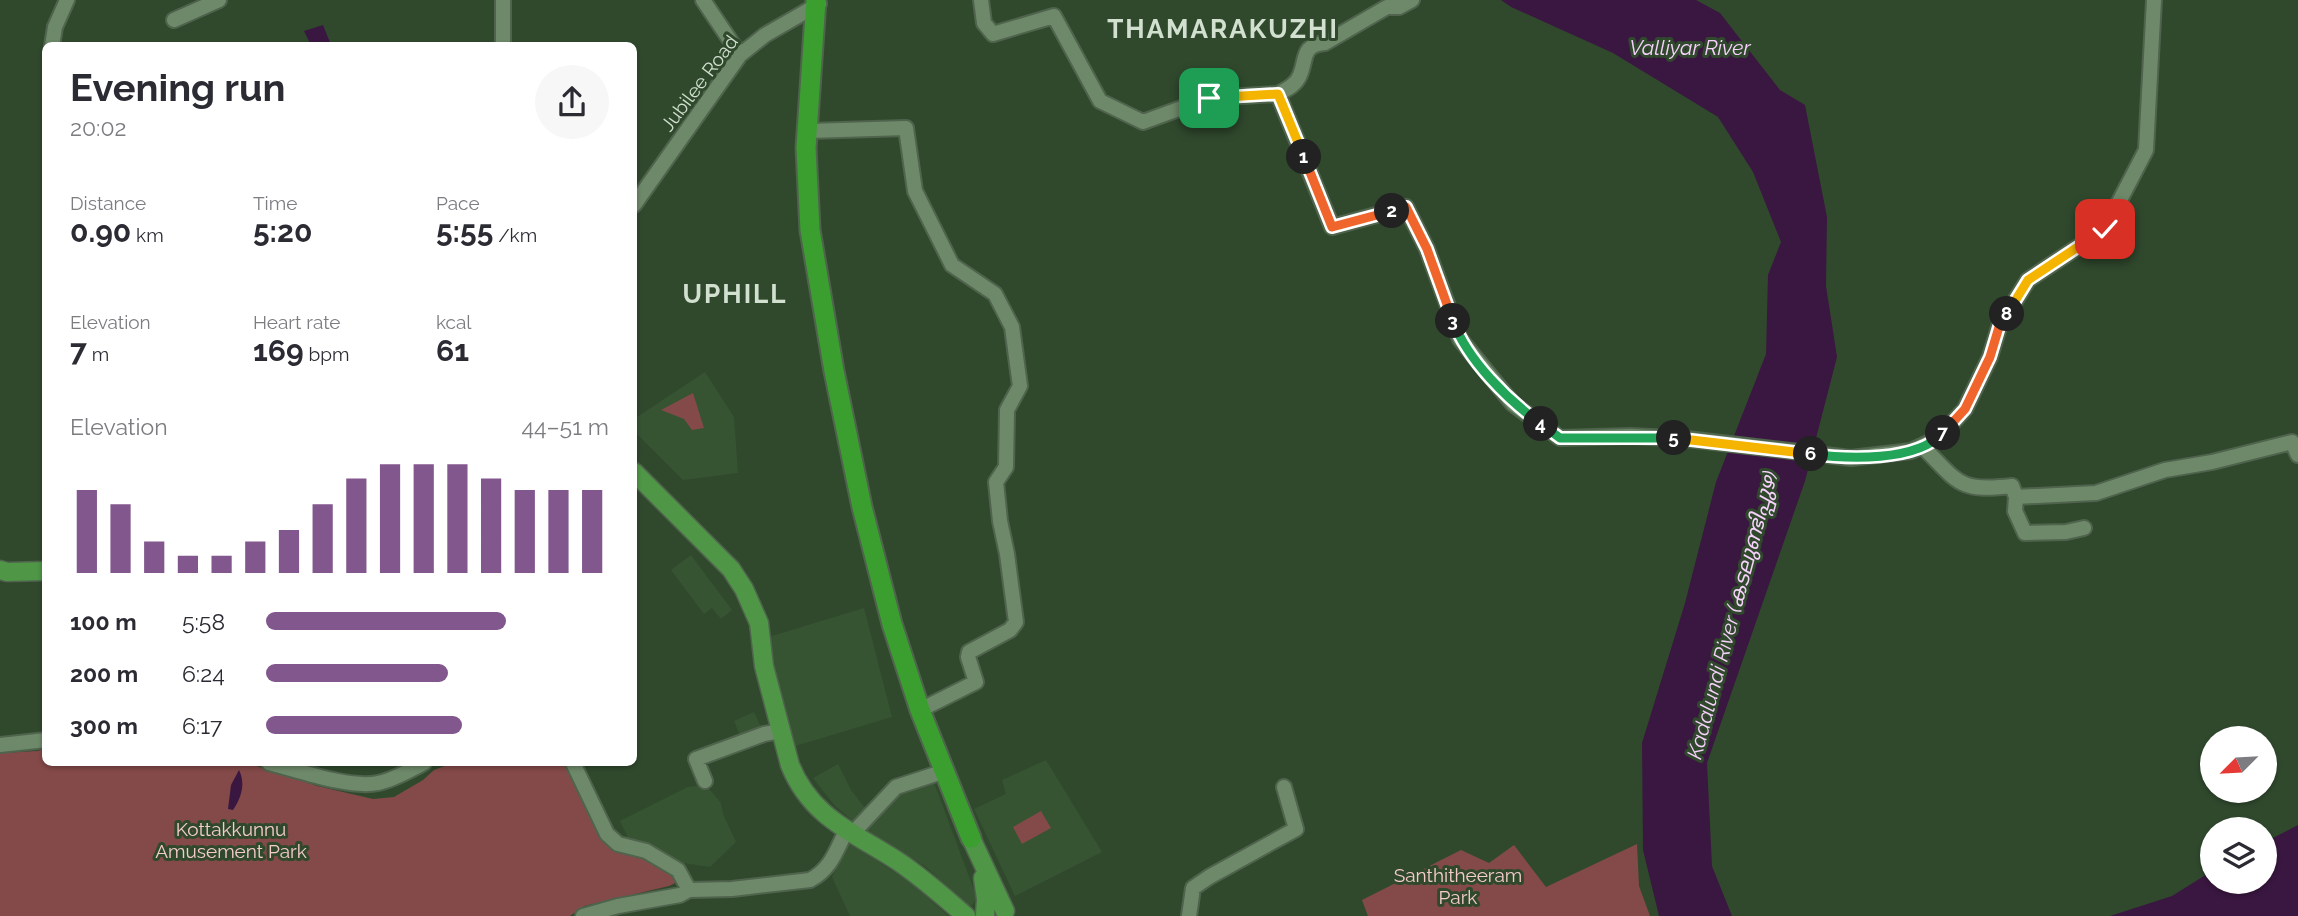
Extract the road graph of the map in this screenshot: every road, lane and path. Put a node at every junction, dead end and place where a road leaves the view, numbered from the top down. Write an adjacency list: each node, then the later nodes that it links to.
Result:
1 (67, 0): 10 (street)
2 (219, 0): 9 (street)
3 (503, 0): 11 (street)
4 (703, 0): 12 (street)
5 (981, 0): 13 (street)
6 (1412, 0): 13 (street)
7 (2154, 0): 17 (street)
8 (818, 2): 12 (street, Jubilee Road); 14 (highway)
9 (174, 20)
10 (53, 42)
11 (502, 42)
12 (740, 55): 15 (street, Jubilee Road)
13 (1278, 94): 17 (street)
14 (808, 131): 23 (highway); 23 (street)
15 (637, 201)
16 (2296, 444): 19 (street)
17 (1922, 446): 19 (street)
18 (637, 475): 24 (main road)
19 (2016, 497): 20 (street)
20 (2084, 528)
21 (0, 570): 22 (main road)
22 (42, 571)
23 (920, 710): 30 (highway)
24 (781, 731): 31 (street); 33 (main road)
25 (42, 740): 26 (street)
26 (0, 745)
27 (281, 766): 28 (street)
28 (418, 766)
29 (574, 766): 35 (street)
30 (945, 771): 33 (street); 34 (highway)
31 (705, 781)
32 (1284, 787): 40 (street)
33 (848, 833): 35 (street); 38 (main road)
34 (971, 838): 36 (main road); 39 (main road)
35 (689, 890): 37 (street)
36 (1007, 913): 39 (main road)
37 (583, 916)
38 (966, 916)
39 (985, 916)
40 (1189, 916)

